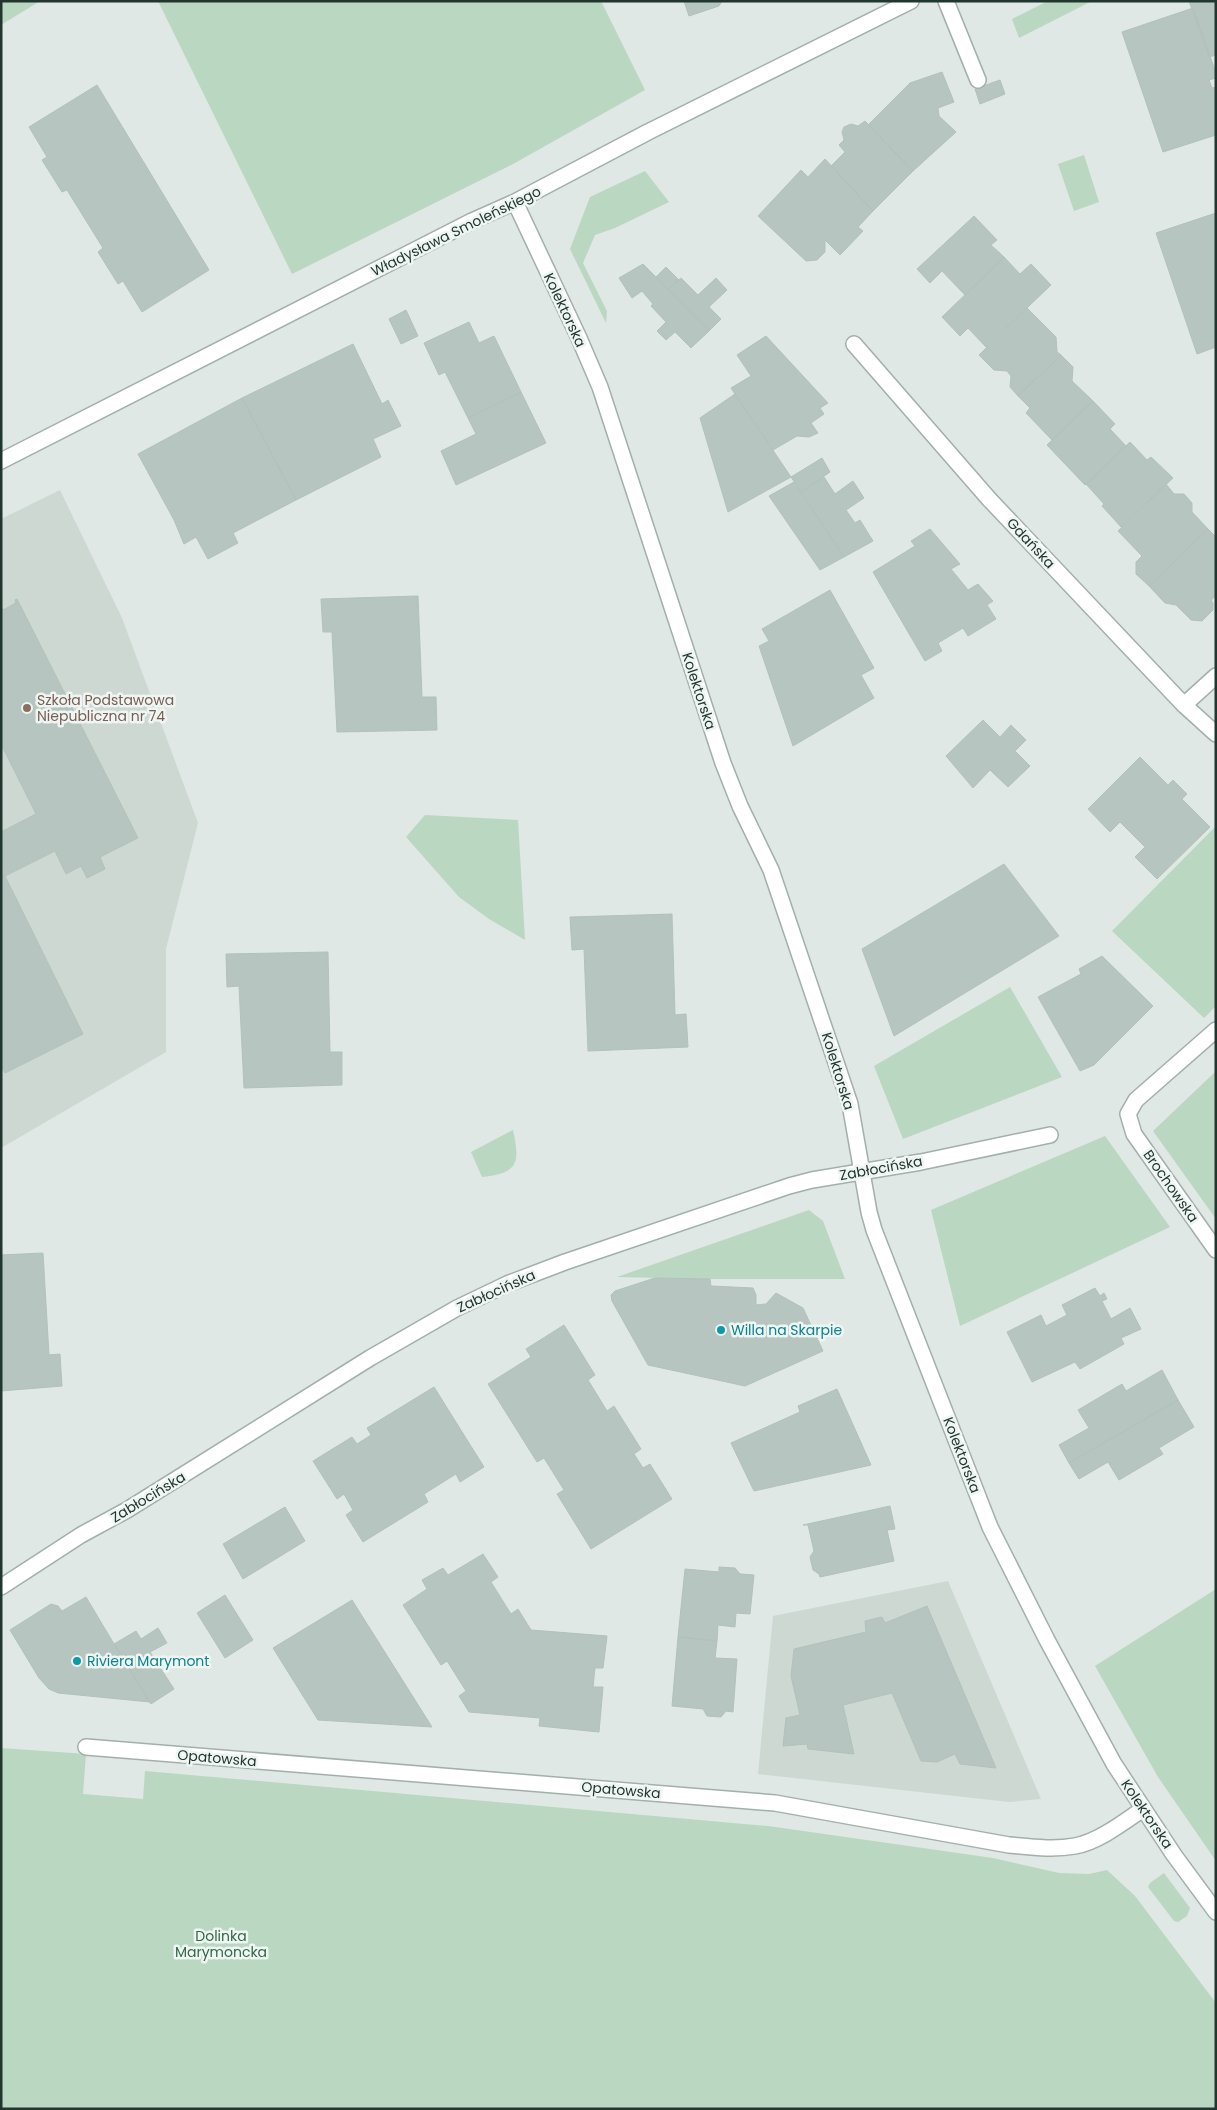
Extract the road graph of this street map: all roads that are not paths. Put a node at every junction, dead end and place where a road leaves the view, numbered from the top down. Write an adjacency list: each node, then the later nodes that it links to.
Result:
1 (911, 1): 4 (street, Władysława Smoleńskiego)
2 (946, 1): 3 (street)
3 (978, 80)
4 (515, 202): 6 (street, Władysława Smoleńskiego); 12 (street, Kolektorska)
5 (854, 344): 8 (street, Gdańska)
6 (1, 461)
7 (1216, 676): 8 (street)
8 (1184, 705): 9 (street, Gdańska)
9 (1216, 734)
10 (1216, 1030): 13 (street, Brochowska)
11 (1050, 1134): 12 (street, Zabłocińska)
12 (863, 1172): 14 (street, Zabłocińska); 16 (street, Kolektorska)
13 (1216, 1250)
14 (1, 1587)
15 (86, 1747): 16 (street, Opatowska)
16 (1143, 1809): 17 (street, Kolektorska)
17 (1216, 1912)

